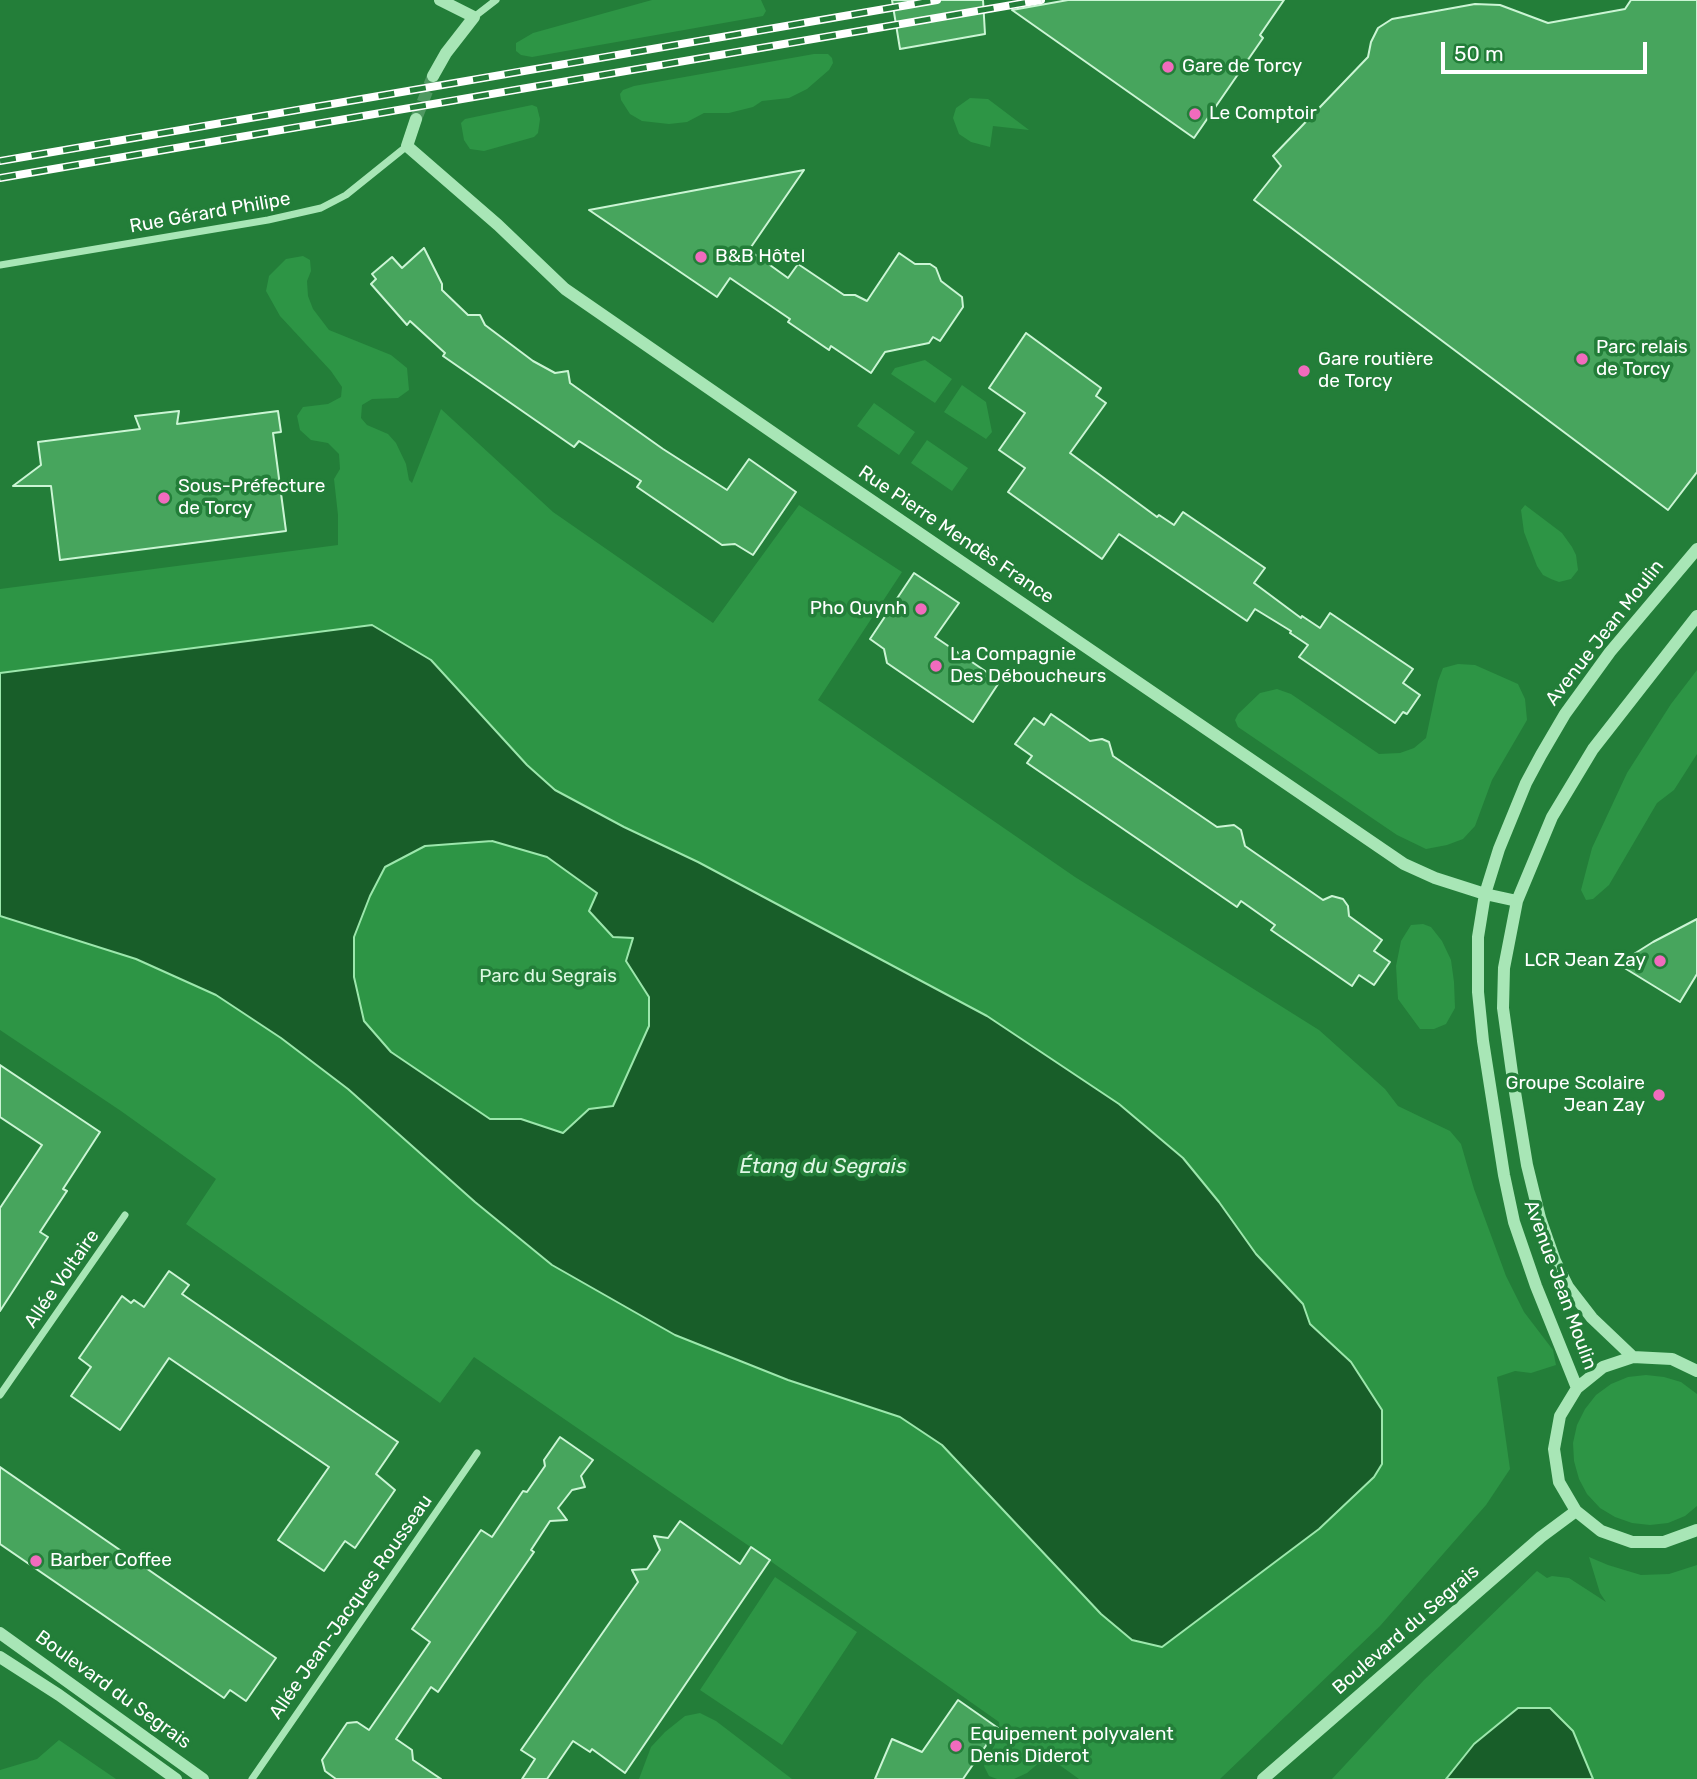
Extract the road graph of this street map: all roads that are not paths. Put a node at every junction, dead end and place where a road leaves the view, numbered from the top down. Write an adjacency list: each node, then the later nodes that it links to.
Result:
1 (440, 0): 3 (street)
2 (496, 0): 3 (street)
3 (474, 17): 4 (street)
4 (433, 76)
5 (415, 119): 6 (street)
6 (407, 146): 7 (street, Rue Gérard Philipe); 10 (street, Rue Pierre Mendès France)
7 (0, 265)
8 (1697, 549): 10 (street, Avenue Jean Moulin)
9 (1697, 616): 11 (street, Avenue Jean Moulin)
10 (1485, 894): 11 (street, Rue Pierre Mendès France); 15 (street, Avenue Jean Moulin)
11 (1517, 901): 13 (street, Avenue Jean Moulin)
12 (125, 1215): 16 (street, Allée Voltaire)
13 (1633, 1357): 14 (street); 15 (street)
14 (1697, 1371)
15 (1577, 1388): 18 (street)
16 (0, 1395)
17 (477, 1453): 24 (street, Allée Jean-Jacques Rousseau)
18 (1576, 1511): 19 (street); 25 (street, Boulevard du Segrais)
19 (1697, 1530)
20 (0, 1633): 23 (street, Boulevard du Segrais)
21 (0, 1657): 22 (street, Boulevard du Segrais)
22 (176, 1779)
23 (203, 1779)
24 (252, 1779)
25 (1263, 1779)

